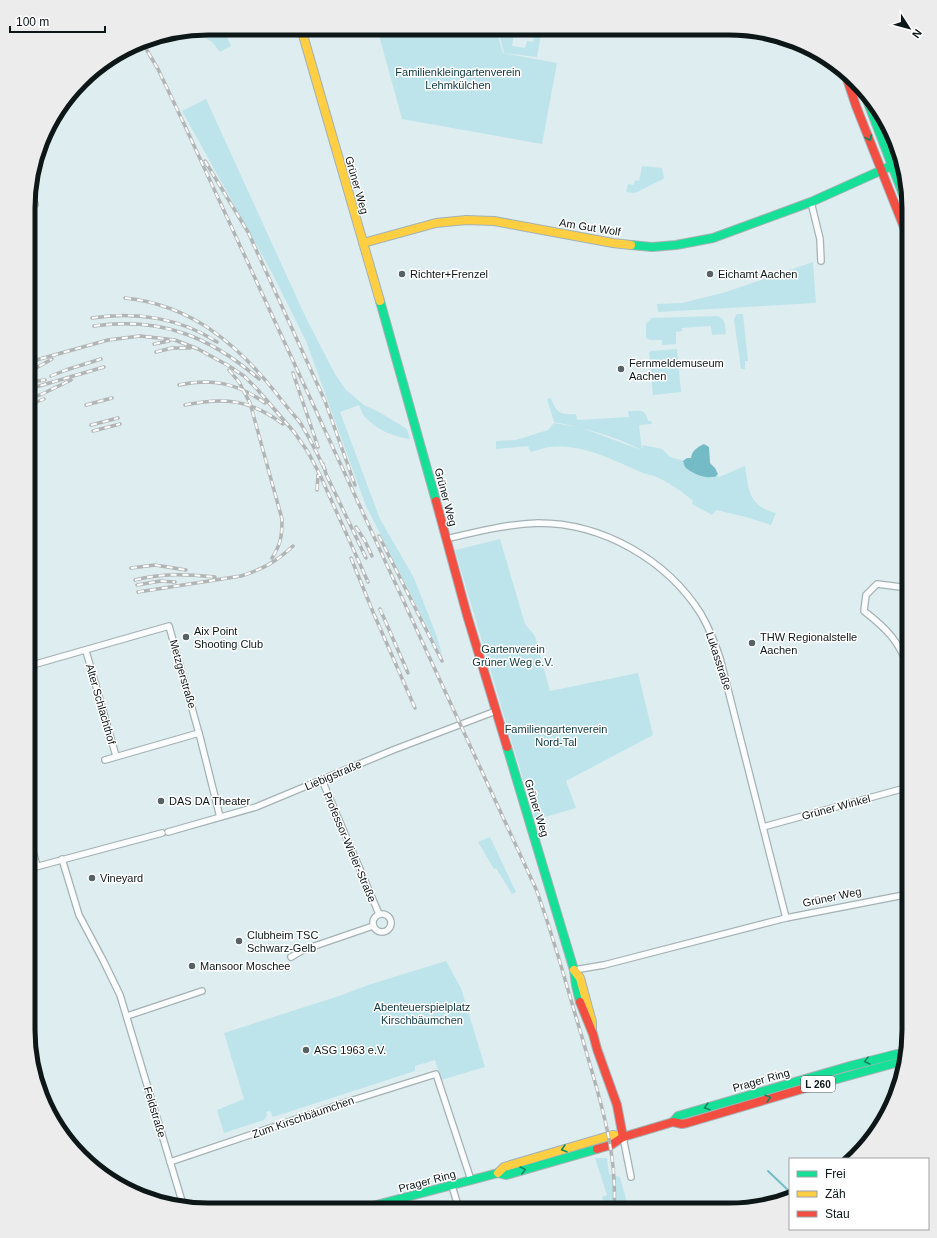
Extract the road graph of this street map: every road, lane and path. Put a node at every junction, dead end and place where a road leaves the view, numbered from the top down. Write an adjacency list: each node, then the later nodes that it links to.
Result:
1 (303, 35): 9 (street, Grüner Weg)
2 (848, 84): 5 (street, one-way to 5)
3 (870, 108): 4 (street)
4 (892, 166): 5 (street, Am Gut Wolf); 6 (street)
5 (882, 170): 7 (street, Am Gut Wolf); 8 (street)
6 (901, 190)
7 (811, 202): 9 (street, Am Gut Wolf); 10 (street)
8 (902, 222)
9 (363, 243): 11 (street, Grüner Weg)
10 (821, 261)
11 (446, 539): 16 (street, Grüner Weg); 23 (street, Lukasstraße)
12 (902, 587): 14 (street)
13 (86, 651): 15 (street, Metzgerstraße); 17 (street, Metzgerstraße); 18 (street, Alter Schlachthof)
14 (902, 654)
15 (35, 664)
16 (496, 711): 20 (street, Liebigstraße); 32 (street, Grüner Weg)
17 (199, 733): 18 (street); 22 (street, Metzgerstraße)
18 (116, 756): 19 (street)
19 (105, 760)
20 (322, 780): 22 (street, Liebigstraße); 28 (street, Professor-Wieler-Straße)
21 (902, 788): 23 (street, Grüner Winkel)
22 (220, 817): 25 (street, Liebigstraße)
23 (763, 827): 29 (street, Lukasstraße)
24 (35, 859): 26 (street)
25 (62, 859): 26 (street, Liebigstraße); 34 (street, Feldstraße)
26 (37, 866)
27 (902, 895): 29 (street, Grüner Weg)
28 (379, 914): 30 (street, Professor-Wieler-Straße); 30 (street, Professor-Wieler-Straße)
29 (786, 918): 32 (street, Grüner Weg)
30 (374, 926): 31 (street, Professor-Wieler-Straße)
31 (292, 957)
32 (574, 970): 36 (street, Grüner Weg)
33 (202, 991): 34 (street)
34 (127, 1016): 37 (street, Feldstraße)
35 (899, 1062): 36 (street, Prager Ring / L 260)
36 (623, 1137): 38 (street); 39 (street, Prager Ring / L 260)
37 (170, 1162): 39 (street, Zum Kirschbäumchen); 41 (street, Feldstraße)
38 (631, 1177)
39 (471, 1180): 40 (street, Prager Ring / L 260)
40 (452, 1186): 42 (street, Prager Ring / L 260); 43 (street)
41 (182, 1201)
42 (385, 1203)
43 (457, 1203)

